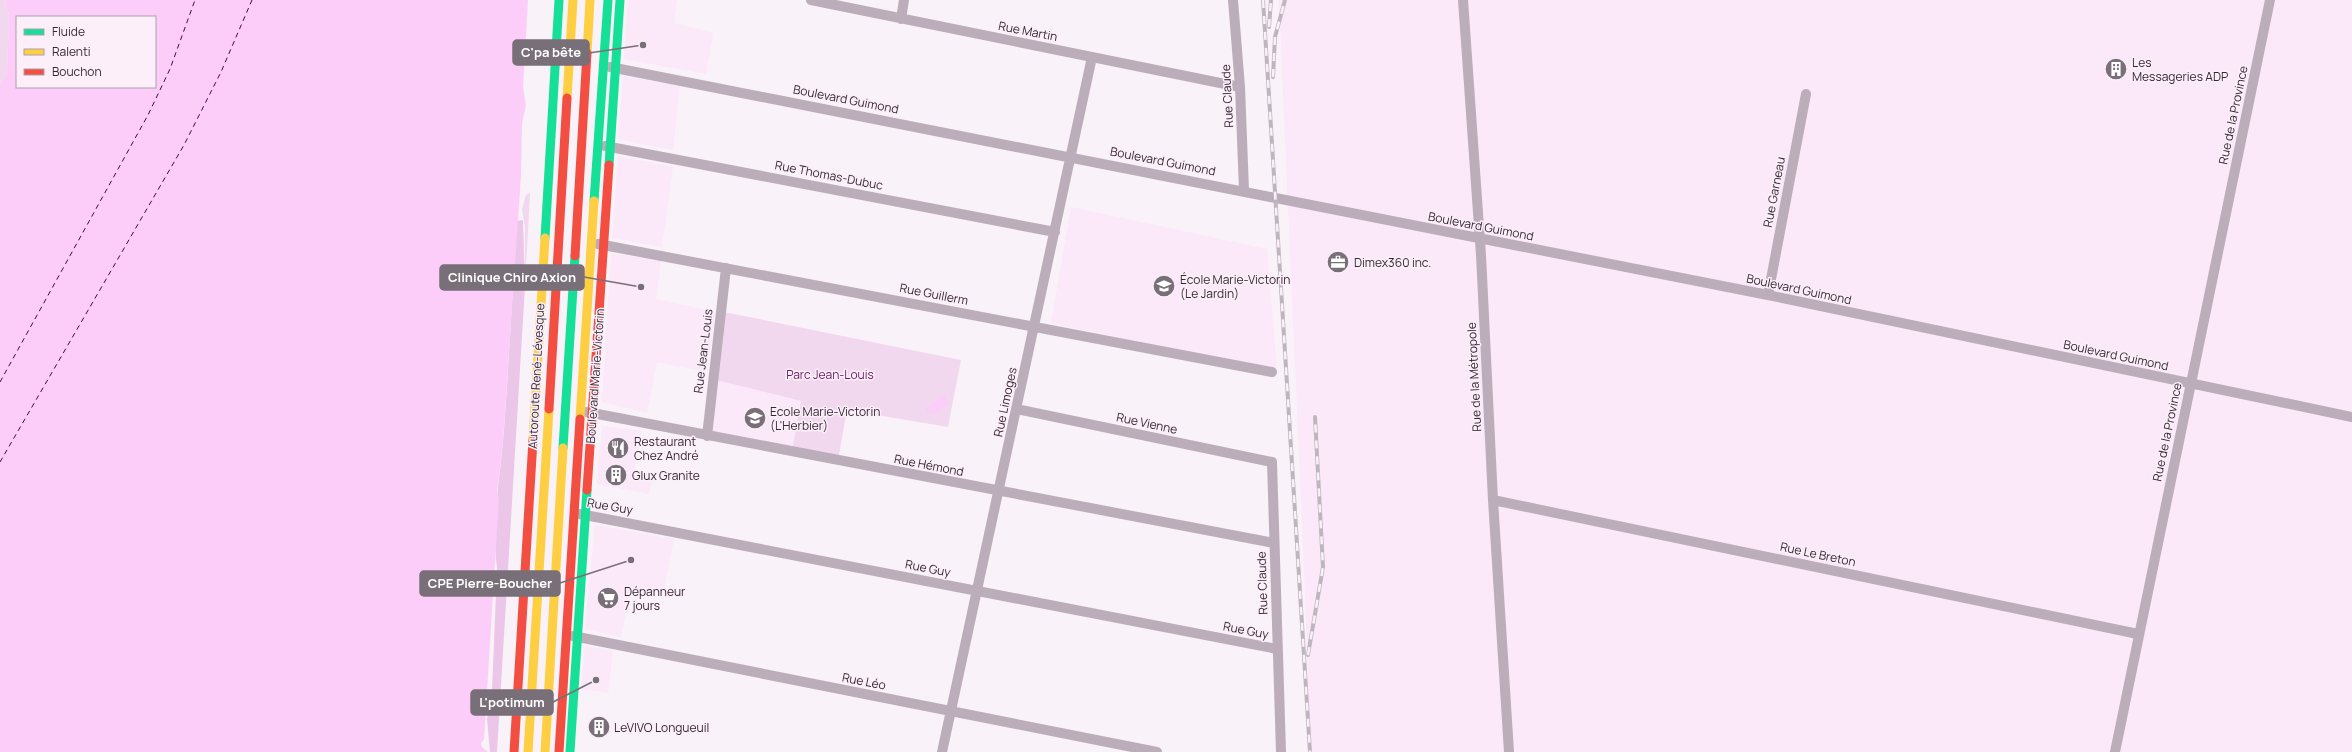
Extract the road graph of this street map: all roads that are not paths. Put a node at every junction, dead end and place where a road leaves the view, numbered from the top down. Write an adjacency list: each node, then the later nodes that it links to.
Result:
1 (559, 0): 48 (main road, Autoroute René-Lévesque)
2 (573, 0): 49 (main road, Autoroute René-Lévesque)
3 (582, 0): 50 (main road)
4 (590, 0): 51 (main road)
5 (608, 0): 14 (main road, Boulevard Marie-Victorin)
6 (620, 0): 15 (main road, Boulevard Marie-Victorin)
7 (811, 0): 12 (street, Rue Martin)
8 (904, 0): 12 (street)
9 (1233, 0): 16 (street, Rue Claude)
10 (1463, 0): 23 (street, Rue de la Métropole)
11 (2270, 0): 30 (street, Rue de la Province)
12 (901, 18): 13 (street, Rue Martin)
13 (1092, 57): 16 (street, Rue Martin); 20 (street, Rue Limoges)
14 (604, 66): 15 (street, Boulevard Guimond); 18 (main road, Boulevard Marie-Victorin)
15 (616, 67): 19 (main road, Boulevard Marie-Victorin); 20 (street, Boulevard Guimond)
16 (1240, 87): 21 (street, Rue Claude)
17 (1806, 94): 27 (street, Rue Garneau)
18 (598, 145): 19 (street, Rue Thomas-Dubuc); 24 (main road, Boulevard Marie-Victorin)
19 (611, 147): 22 (street, Rue Thomas-Dubuc); 25 (main road, Boulevard Marie-Victorin)
20 (1071, 156): 21 (street, Boulevard Guimond); 22 (street, Rue Limoges)
21 (1244, 190): 23 (street, Boulevard Guimond)
22 (1055, 232): 28 (street, Rue Limoges)
23 (1480, 239): 27 (street, Boulevard Guimond); 38 (street, Rue de la Métropole)
24 (592, 243): 25 (street, Rue Guillerm); 32 (main road, Boulevard Marie-Victorin)
25 (604, 244): 26 (street, Rue Guillerm); 33 (main road, Boulevard Marie-Victorin)
26 (726, 268): 28 (street, Rue Guillerm); 35 (street, Rue Jean-Louis)
27 (1768, 295): 30 (street, Boulevard Guimond)
28 (1034, 327): 29 (street, Rue Guillerm); 31 (street, Rue Limoges)
29 (1272, 372)
30 (2190, 384): 34 (street, Boulevard Guimond); 43 (street, Rue de la Province)
31 (1016, 409): 36 (street, Rue Vienne); 37 (street, Rue Limoges)
32 (581, 411): 33 (street, Rue Hémond); 39 (main road, Boulevard Marie-Victorin)
33 (593, 412): 35 (street, Rue Hémond); 40 (main road, Boulevard Marie-Victorin)
34 (2352, 417)
35 (707, 436): 37 (street, Rue Hémond)
36 (1272, 462): 41 (street, Rue Claude)
37 (998, 491): 41 (street, Rue Hémond); 42 (street, Rue Limoges)
38 (1493, 500): 43 (street, Rue Le Breton); 57 (street, Rue de la Métropole)
39 (574, 513): 40 (street, Rue Guy); 44 (main road, Boulevard Marie-Victorin)
40 (586, 514): 42 (street, Rue Guy); 45 (main road, Boulevard Marie-Victorin)
41 (1274, 543): 46 (street, Rue Claude)
42 (977, 592): 46 (street, Rue Guy); 47 (street, Rue Limoges)
43 (2138, 634): 58 (street, Rue de la Province)
44 (566, 635): 45 (street, Rue Léo); 52 (main road, Boulevard Marie-Victorin)
45 (578, 636): 47 (street, Rue Léo); 53 (main road, Boulevard Marie-Victorin)
46 (1277, 649): 56 (street, Rue Claude)
47 (951, 712): 54 (street, Rue Limoges); 55 (street, Rue Léo)
48 (514, 752)
49 (528, 752)
50 (537, 752)
51 (545, 752)
52 (559, 752)
53 (570, 752)
54 (942, 752)
55 (1157, 752)
56 (1281, 752)
57 (1509, 752)
58 (2114, 752)

